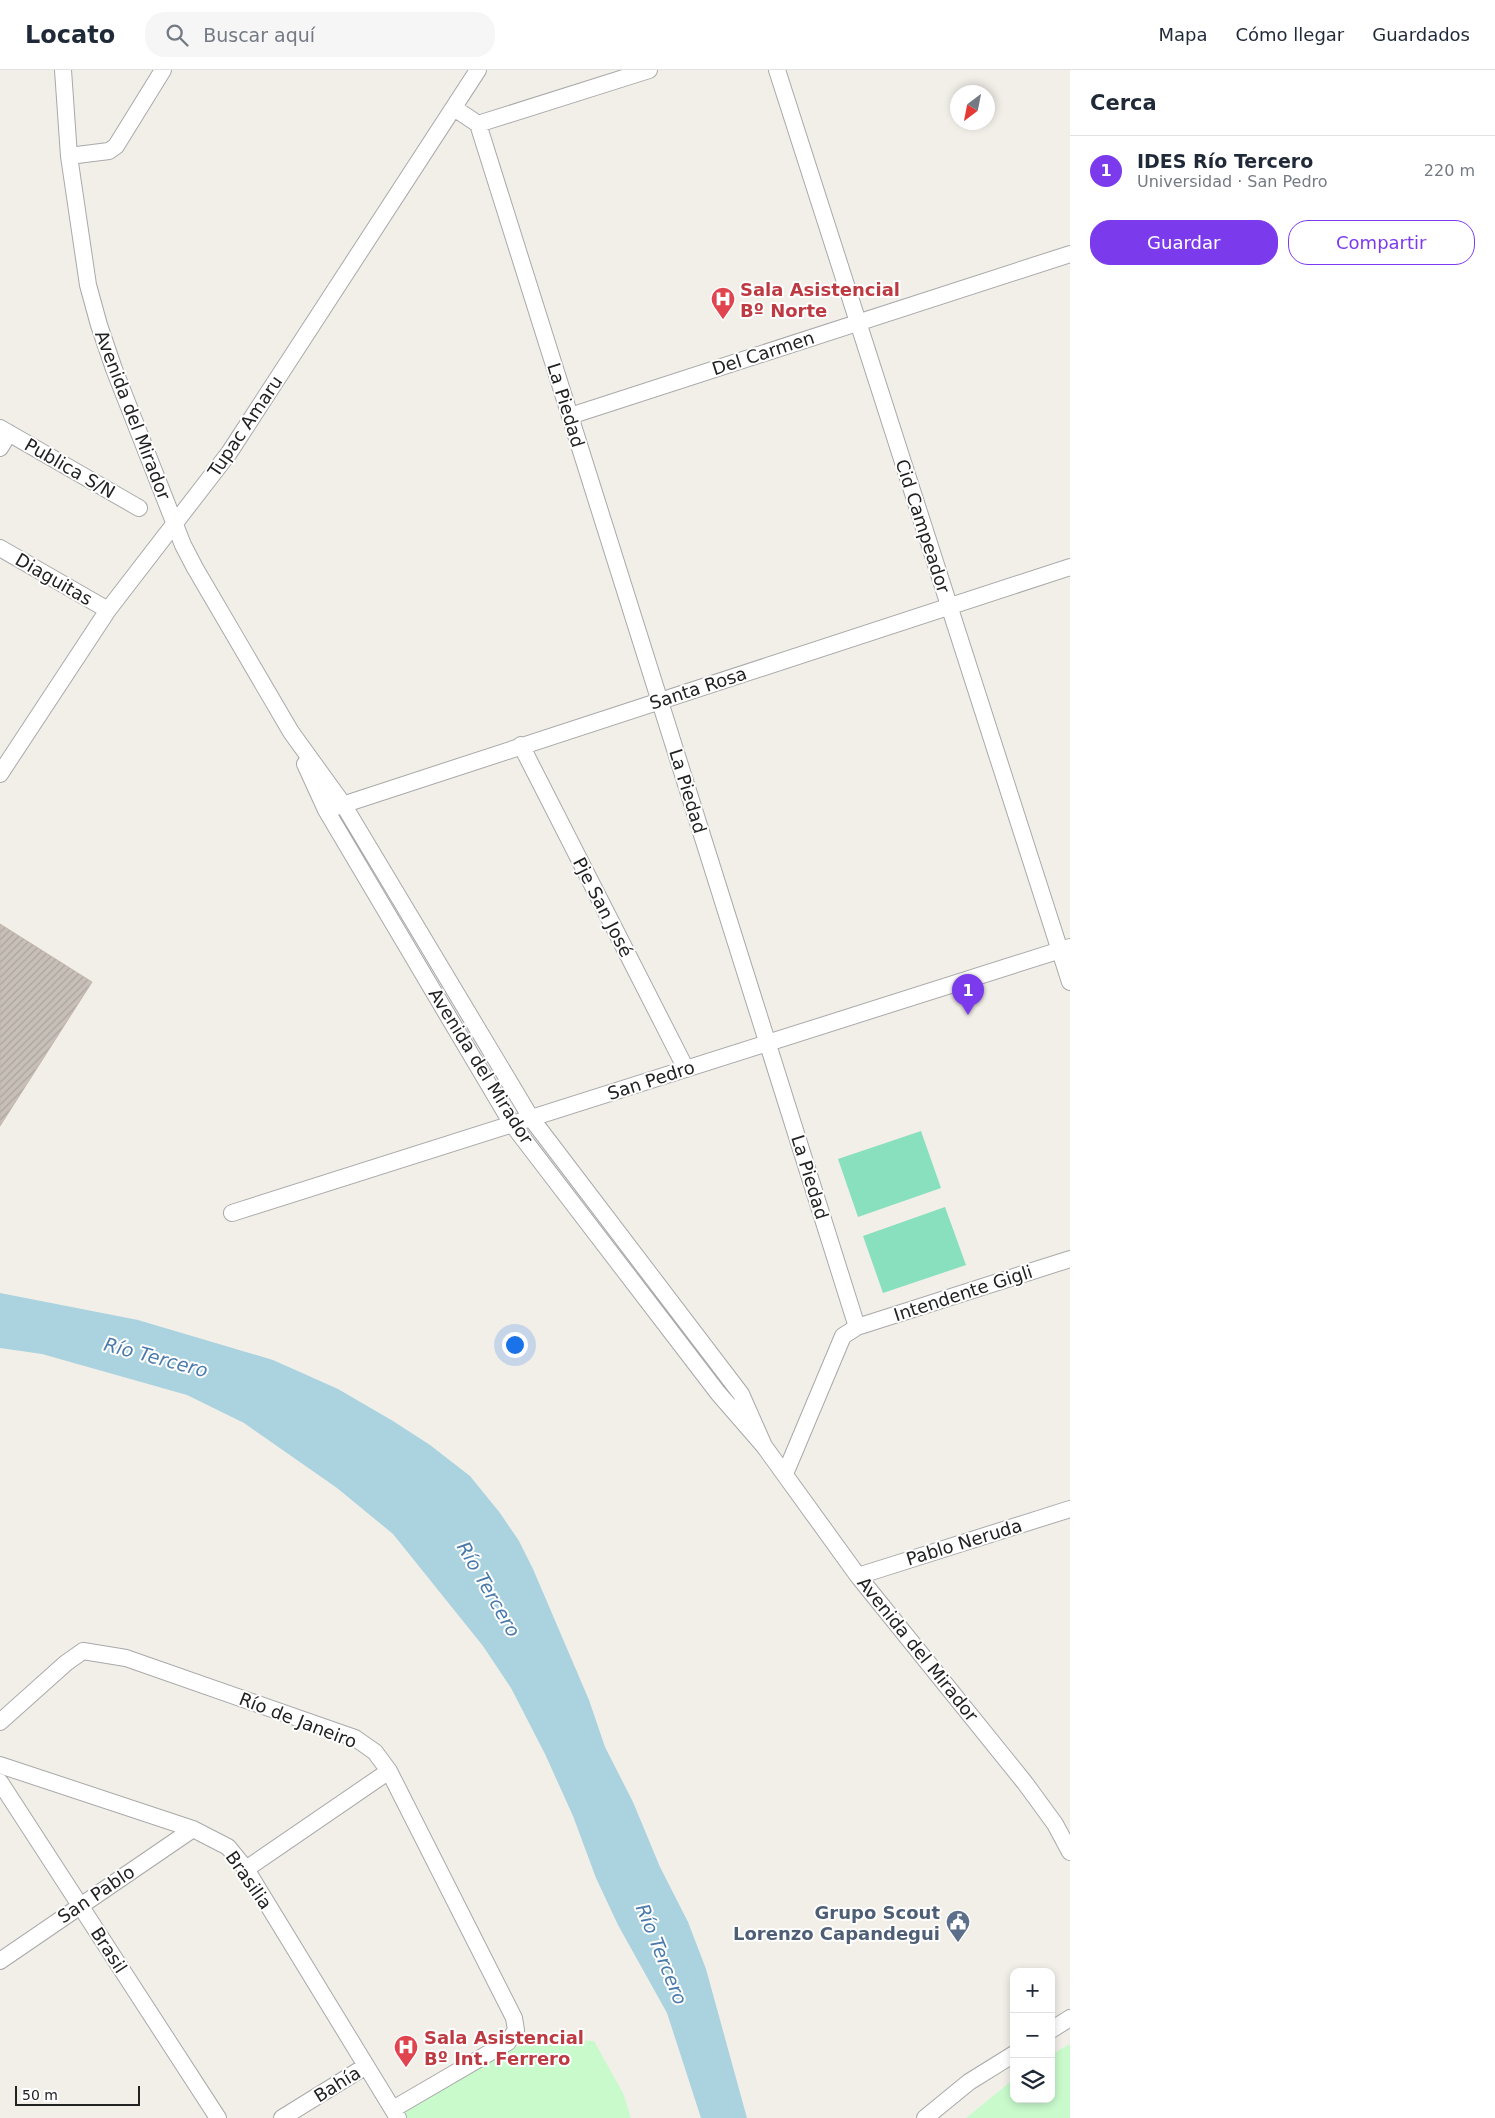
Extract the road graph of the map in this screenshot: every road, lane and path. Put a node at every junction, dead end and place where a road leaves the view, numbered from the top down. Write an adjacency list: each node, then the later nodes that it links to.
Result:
1 (63, 70): 8 (street, Avenida del Mirador)
2 (162, 70): 8 (street)
3 (478, 70): 6 (street, Tupac Amaru)
4 (649, 70): 7 (street)
5 (777, 70): 10 (street, Cid Campeador)
6 (454, 108): 7 (street); 15 (street, Tupac Amaru)
7 (478, 124): 11 (street, La Piedad)
8 (69, 156): 15 (street, Avenida del Mirador)
9 (1070, 254): 10 (street, Del Carmen)
10 (858, 322): 11 (street, Del Carmen); 18 (street, Cid Campeador)
11 (570, 416): 20 (street, La Piedad)
12 (5, 430): 13 (street); 14 (street, Publica S/N)
13 (0, 448)
14 (139, 508)
15 (176, 525): 19 (street, Tupac Amaru); 21 (street, Avenida del Mirador)
16 (0, 548): 19 (street, Diaguitas)
17 (1070, 567): 18 (street, Santa Rosa)
18 (949, 606): 20 (street, Santa Rosa); 26 (street, Cid Campeador)
19 (108, 610): 23 (street, Tupac Amaru)
20 (659, 700): 22 (street, Santa Rosa); 28 (street, La Piedad)
21 (291, 732): 24 (street, Avenida del Mirador); 25 (street, Avenida del Mirador)
22 (521, 745): 24 (street, Santa Rosa); 29 (street, Pje San José)
23 (0, 774)
24 (343, 804): 25 (street, Santa Rosa); 30 (street, Avenida del Mirador)
25 (326, 810): 31 (street, Avenida del Mirador)
26 (1065, 949): 27 (street, Cid Campeador); 28 (street, San Pedro)
27 (1070, 982)
28 (768, 1043): 29 (street, San Pedro); 34 (street, La Piedad)
29 (686, 1069): 30 (street, San Pedro)
30 (532, 1118): 31 (street, San Pedro); 35 (street, Avenida del Mirador)
31 (512, 1124): 32 (street, San Pedro); 35 (street, Avenida del Mirador)
32 (232, 1213)
33 (1070, 1259): 34 (street, Intendente Gigli)
34 (857, 1327): 36 (street)
35 (764, 1446): 36 (street, Avenida del Mirador)
36 (785, 1474): 38 (street, Avenida del Mirador)
37 (1070, 1509): 38 (street, Pablo Neruda)
38 (858, 1576): 44 (street, Avenida del Mirador)
39 (0, 1722): 41 (street, Río de Janeiro)
40 (0, 1765): 43 (street, Brasilia)
41 (389, 1771): 45 (street); 52 (street, Río de Janeiro)
42 (0, 1782): 46 (street, Brasil)
43 (193, 1829): 45 (street, Brasilia); 46 (street, San Pablo)
44 (1070, 1852)
45 (246, 1869): 51 (street, Brasilia)
46 (79, 1905): 47 (street, San Pablo); 53 (street, Brasil)
47 (0, 1961)
48 (1070, 2018): 49 (street)
49 (1055, 2027)
50 (1010, 2056): 55 (street)
51 (366, 2066): 52 (street, Brasilia); 54 (street, Bahía)
52 (395, 2114)
53 (218, 2118)
54 (282, 2118)
55 (925, 2118)

